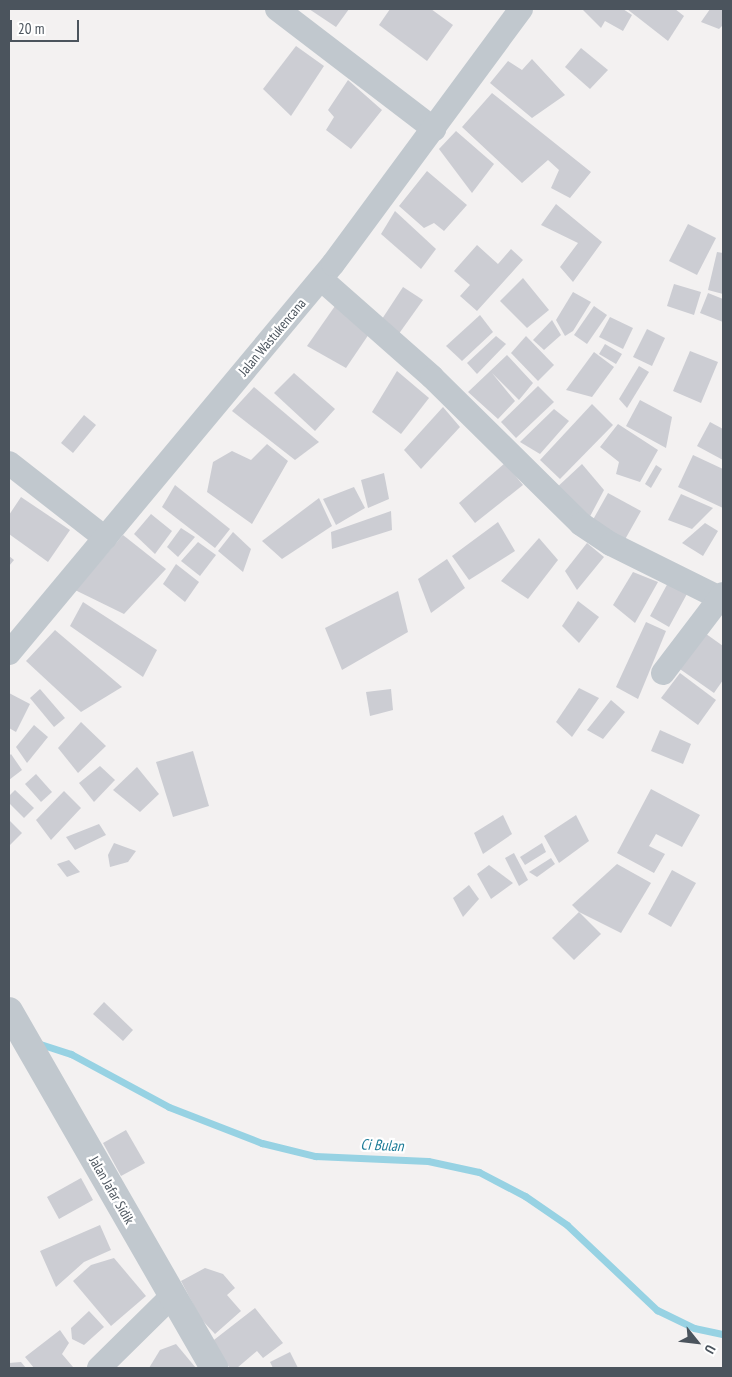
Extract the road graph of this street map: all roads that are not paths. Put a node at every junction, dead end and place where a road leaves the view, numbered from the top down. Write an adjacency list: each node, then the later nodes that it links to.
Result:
1 (277, 9): 3 (street)
2 (521, 9): 3 (street, Jalan Wastukencana)
3 (434, 129): 4 (street, Jalan Wastukencana)
4 (320, 279): 6 (street, Jalan Wastukencana); 7 (street)
5 (9, 463): 6 (street)
6 (105, 538): 8 (street, Jalan Wastukencana)
7 (722, 596): 9 (street)
8 (9, 653)
9 (663, 674)
10 (9, 1012): 11 (street, Jalan Jafar Sidik)
11 (172, 1296): 12 (street); 13 (street, Jalan Jafar Sidik)
12 (99, 1368)
13 (214, 1368)

